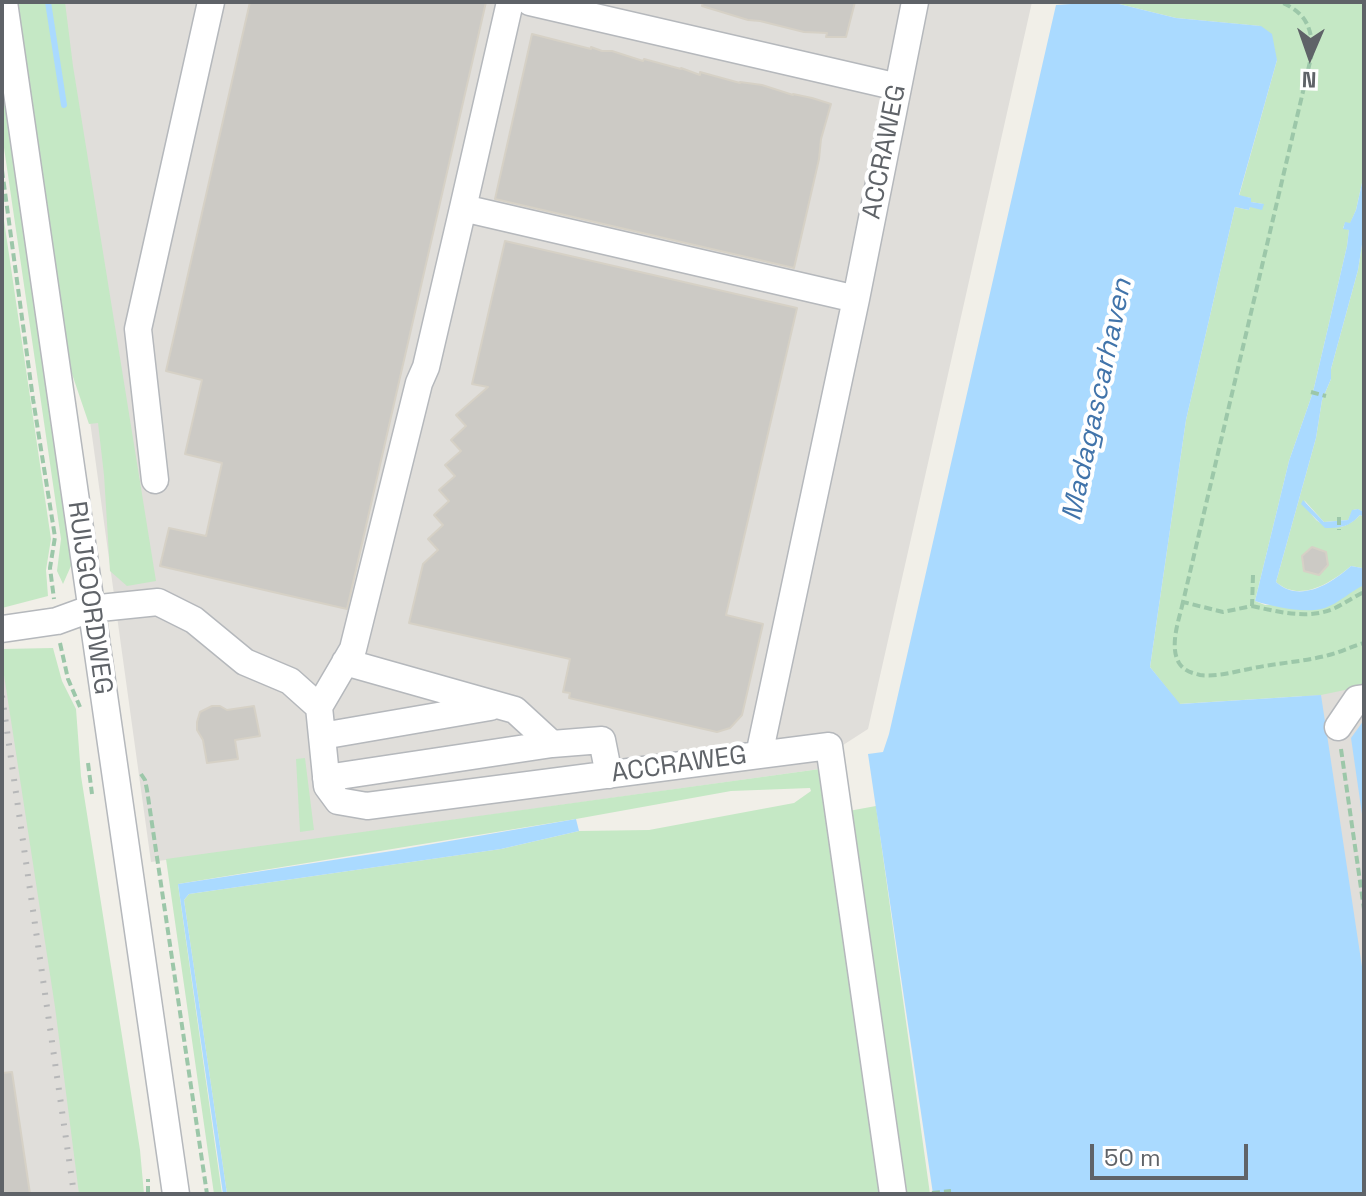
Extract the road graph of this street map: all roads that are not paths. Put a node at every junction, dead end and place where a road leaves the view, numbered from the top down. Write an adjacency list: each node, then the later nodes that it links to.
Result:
1 (4, 2): 10 (street, RUIJGOORDWEG)
2 (211, 2): 9 (street)
3 (510, 2): 7 (street)
4 (530, 2): 6 (street)
5 (915, 2): 6 (street, ACCRAWEG)
6 (898, 87): 8 (street, ACCRAWEG)
7 (463, 208): 8 (street); 12 (street)
8 (856, 299): 19 (street, ACCRAWEG)
9 (155, 480)
10 (90, 609): 11 (street); 15 (street); 23 (street, RUIJGOORDWEG)
11 (2, 629)
12 (345, 662): 14 (street); 15 (street)
13 (1364, 698): 16 (street)
14 (497, 705): 17 (street); 18 (street)
15 (319, 707): 17 (street)
16 (1338, 727)
17 (322, 736): 21 (street)
18 (552, 744): 20 (street); 21 (street)
19 (759, 755): 20 (street, ACCRAWEG); 22 (street)
20 (609, 775): 21 (street, ACCRAWEG)
21 (326, 778)
22 (887, 1187)
23 (176, 1194)

